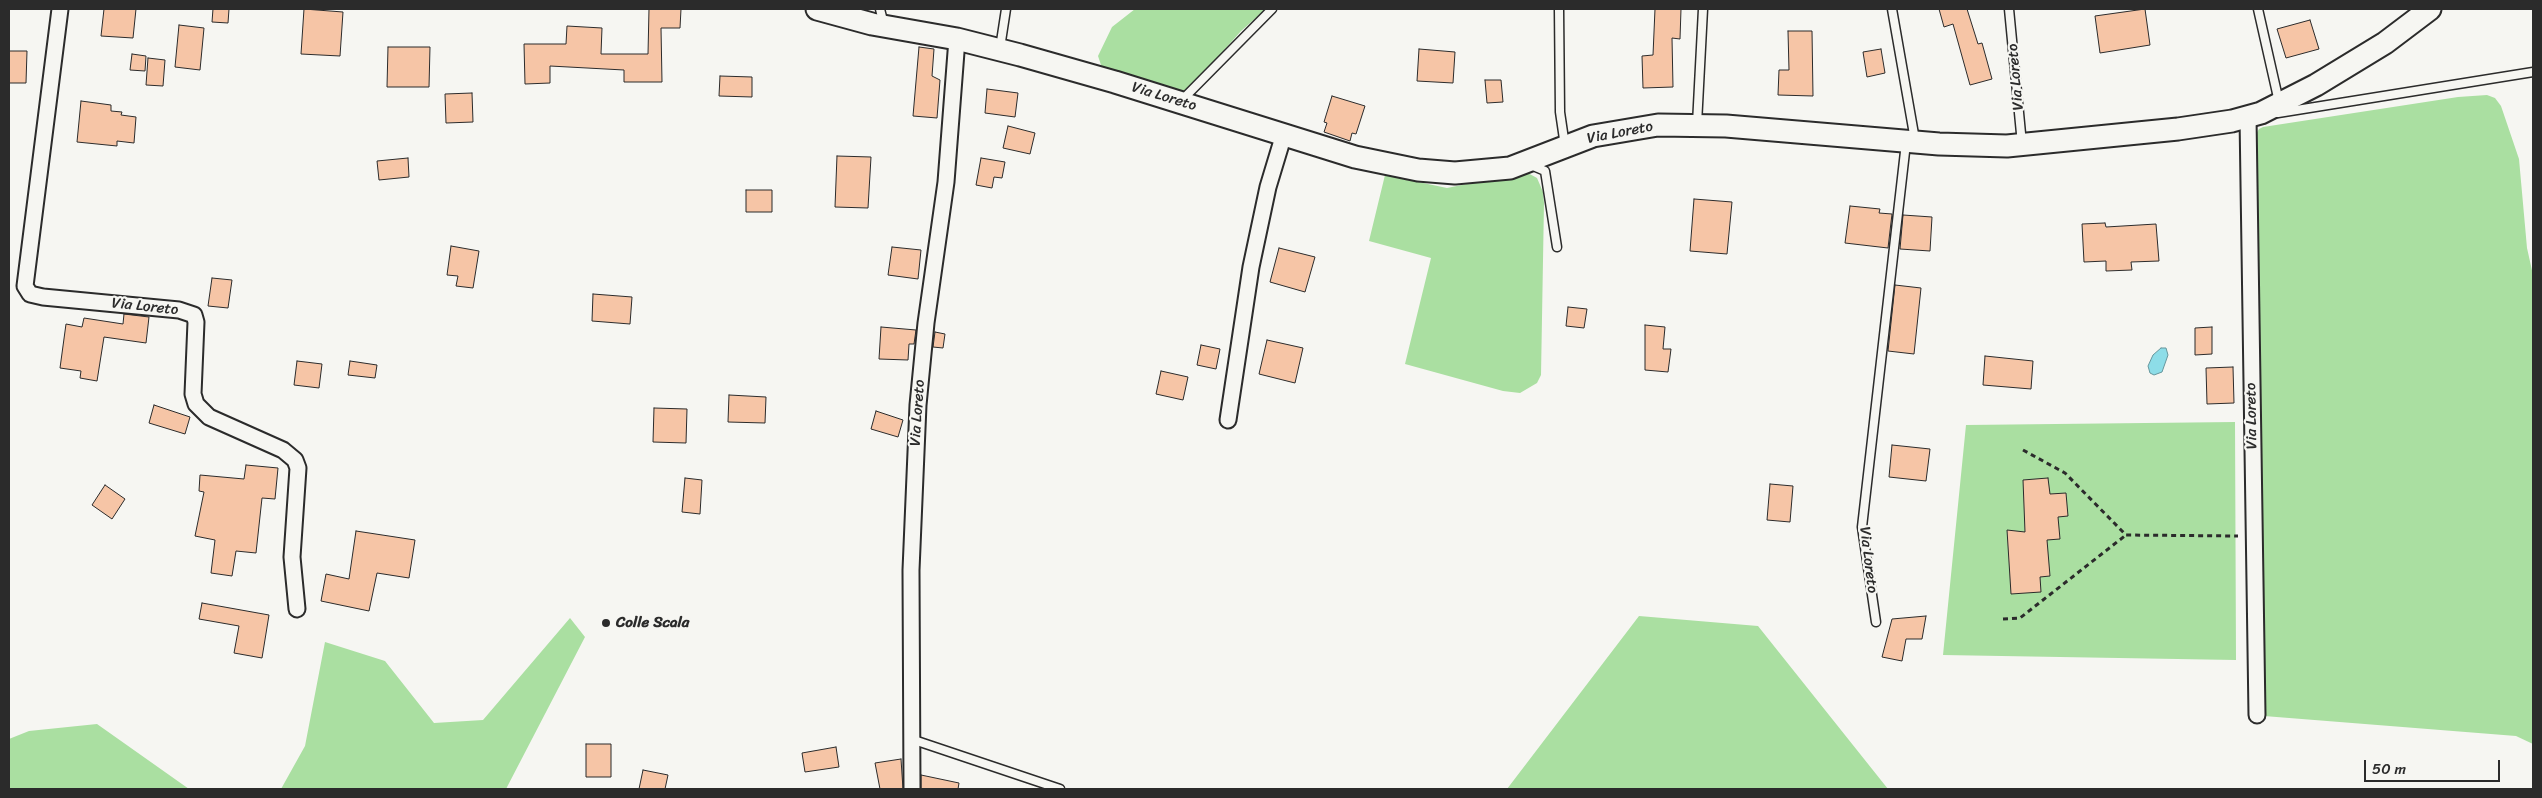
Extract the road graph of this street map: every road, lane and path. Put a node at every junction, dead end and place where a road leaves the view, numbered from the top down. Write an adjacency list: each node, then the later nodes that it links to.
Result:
1 (60, 9): 29 (street, Via Loreto)
2 (817, 9): 11 (street, Via Loreto)
3 (1006, 9): 13 (lane)
4 (1272, 9): 15 (lane)
5 (1559, 9): 22 (lane)
6 (1703, 9): 18 (lane)
7 (1892, 9): 20 (lane)
8 (2009, 9): 21 (lane, Via Loreto)
9 (2258, 9): 16 (lane)
10 (2430, 9): 16 (street, Via Loreto)
11 (882, 18): 12 (street, Via Loreto)
12 (958, 40): 13 (street, Via Loreto); 33 (street, Via Loreto)
13 (1000, 50): 15 (street, Via Loreto)
14 (2533, 72): 17 (lane)
15 (1180, 102): 19 (street, Via Loreto)
16 (2280, 104): 17 (street, Via Loreto)
17 (2248, 118): 21 (street, Via Loreto); 28 (street, Via Loreto)
18 (1697, 126): 20 (street, Via Loreto); 22 (street, Via Loreto)
19 (1284, 134): 23 (street, Via Loreto); 25 (street)
20 (1911, 141): 21 (street, Via Loreto); 31 (lane, Via Loreto)
21 (2022, 146)
22 (1565, 148): 23 (street, Via Loreto)
23 (1524, 164): 24 (lane)
24 (1556, 247)
25 (1228, 420)
26 (2024, 450): 27 (path)
27 (2126, 535): 28 (path); 30 (path)
28 (2254, 536): 32 (street, Via Loreto)
29 (297, 609)
30 (2003, 619)
31 (1876, 622)
32 (2257, 715)
33 (911, 739): 34 (street, Via Loreto); 35 (lane)
34 (912, 789)
35 (1060, 789)

